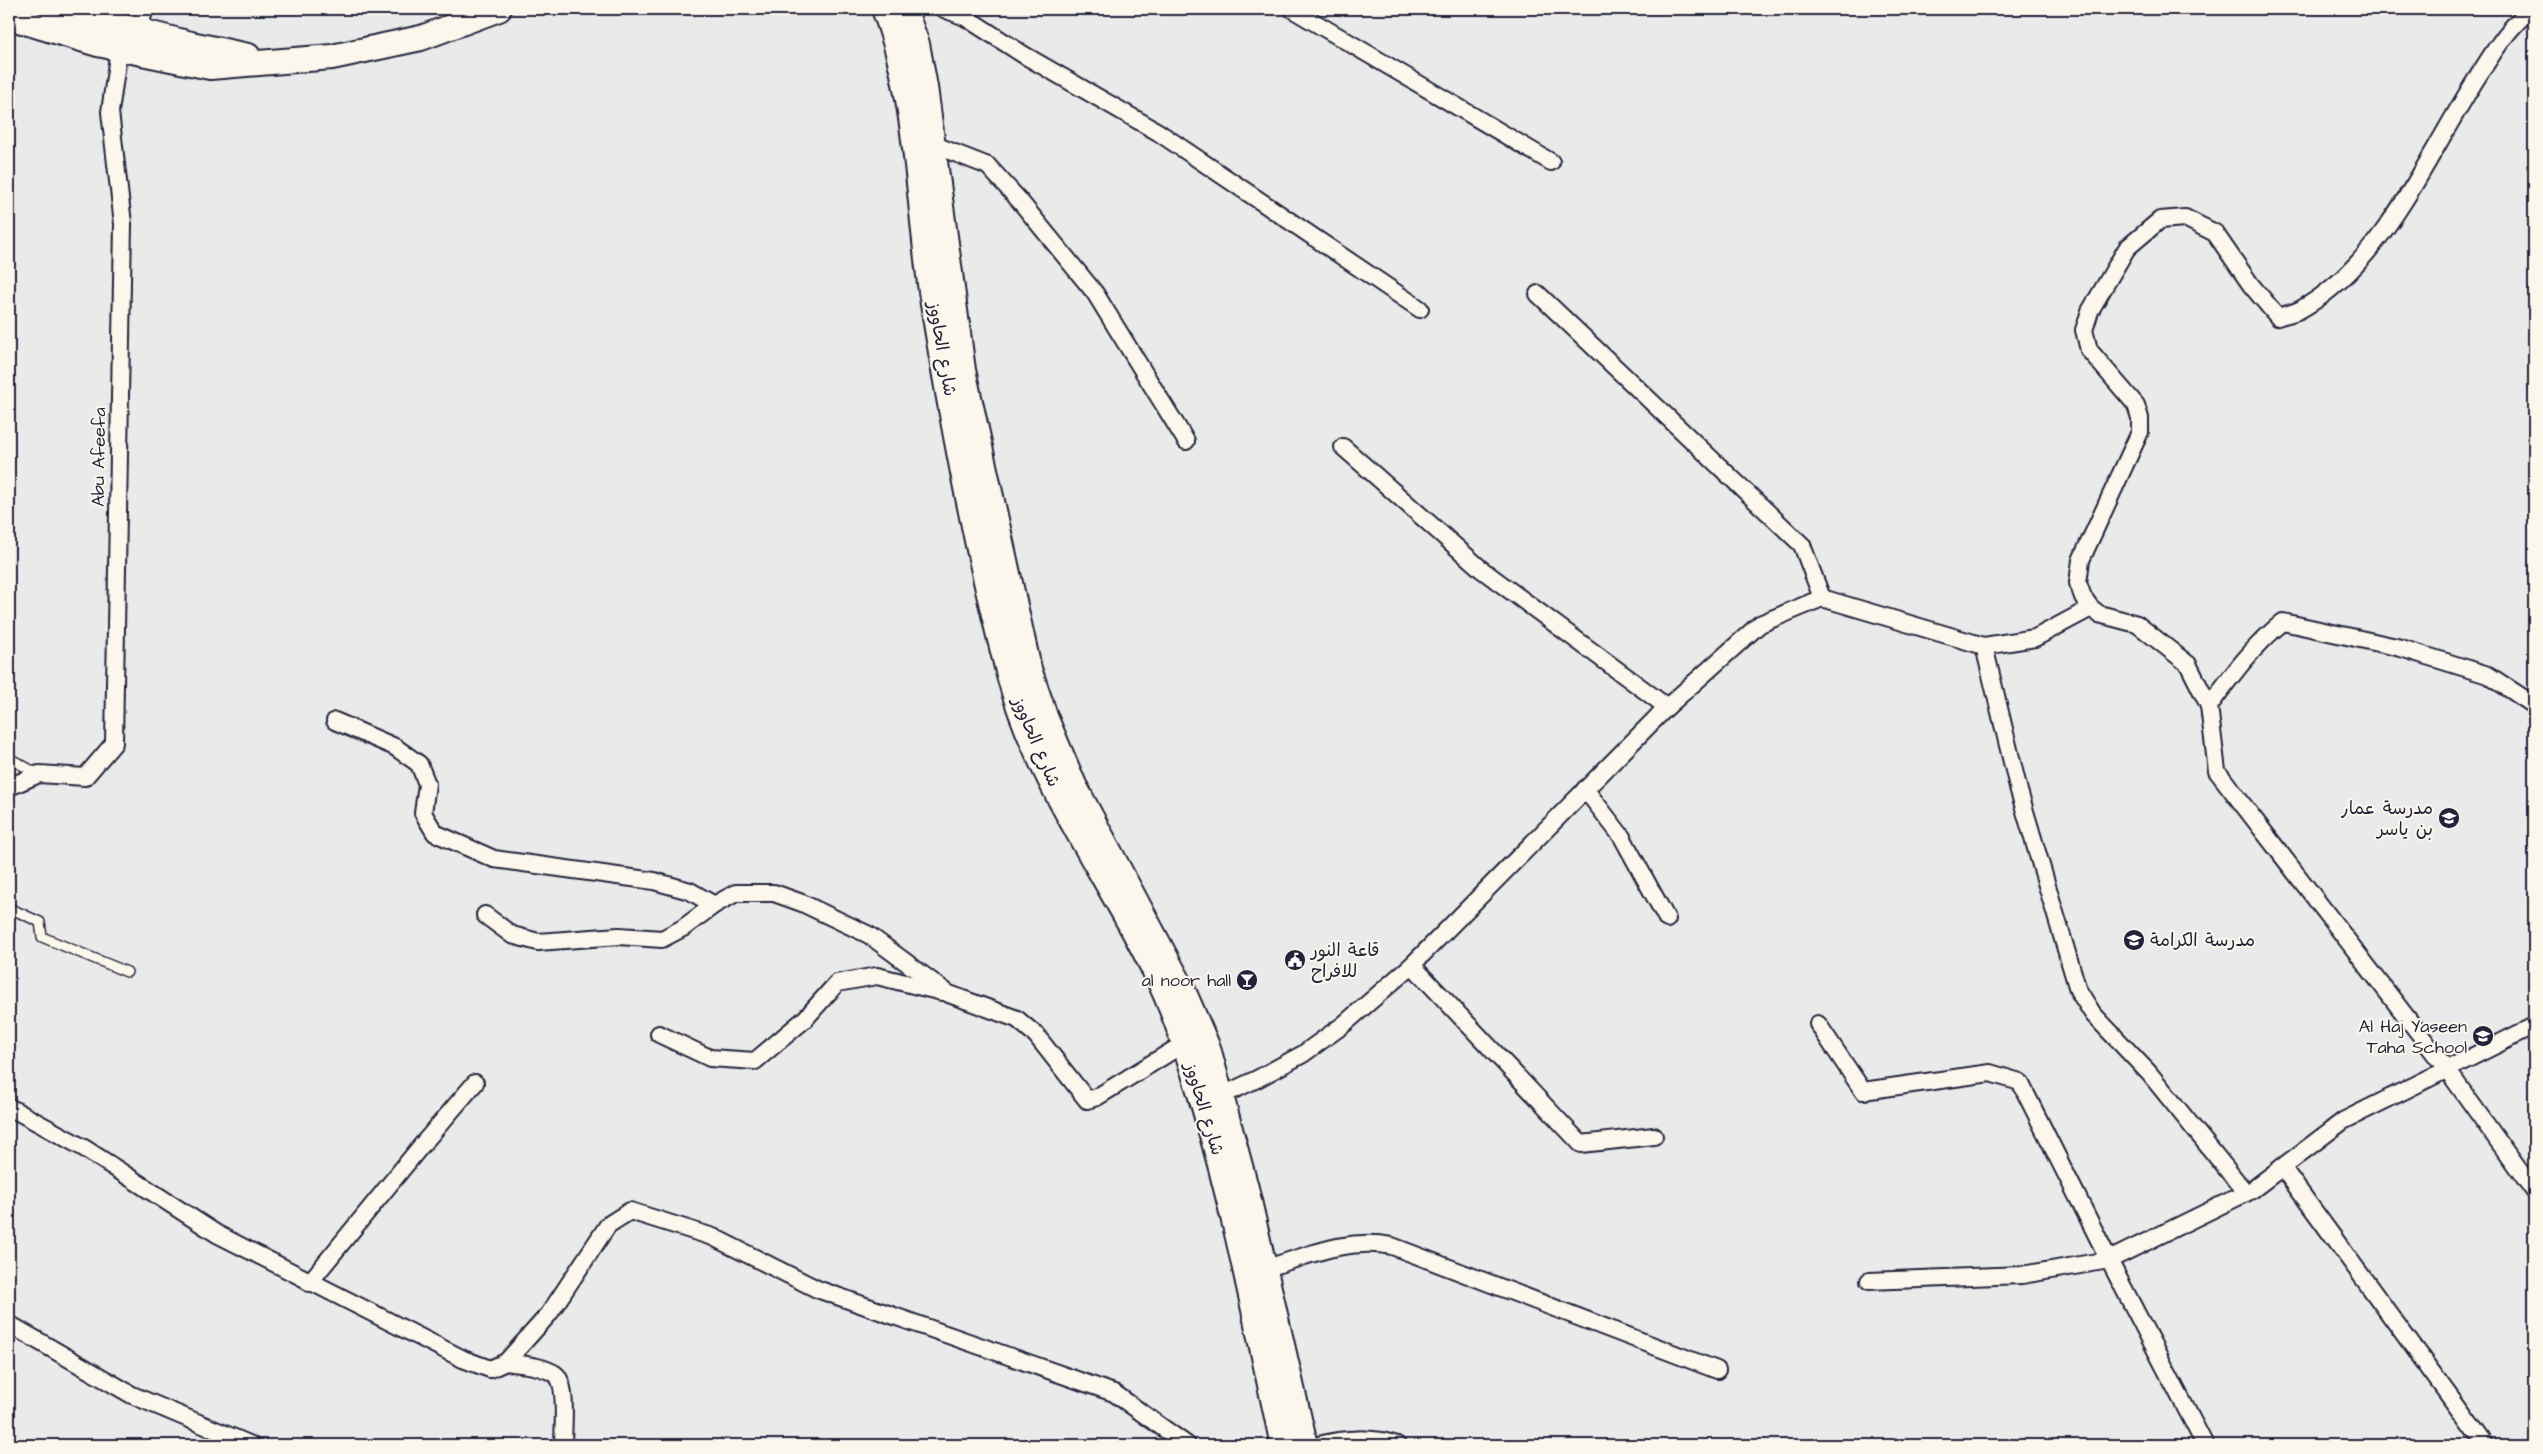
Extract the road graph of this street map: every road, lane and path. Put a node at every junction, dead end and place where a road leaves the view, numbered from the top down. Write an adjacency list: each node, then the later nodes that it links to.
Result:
1 (53, 9): 10 (main road)
2 (146, 9): 10 (street)
3 (499, 9): 12 (main road)
4 (884, 9): 40 (main road, شارع الحاووز)
5 (904, 9): 13 (main road)
6 (944, 9): 16 (street)
7 (1292, 9): 14 (street)
8 (2532, 9): 20 (street)
9 (9, 17): 11 (main road)
10 (138, 31): 12 (main road)
11 (119, 49): 12 (main road); 27 (street, Abu Afeefa)
12 (274, 62)
13 (932, 144): 17 (street); 40 (main road)
14 (1551, 162)
15 (1538, 294): 19 (street)
16 (1420, 309)
17 (1186, 441)
18 (1343, 447): 24 (street)
19 (1822, 598): 21 (street); 24 (street)
20 (2091, 608): 21 (street); 23 (street)
21 (1984, 646): 48 (street)
22 (2534, 705): 23 (street)
23 (2209, 706): 41 (street)
24 (1668, 707): 29 (street)
25 (335, 722): 30 (street)
26 (9, 758): 27 (lane)
27 (38, 774): 28 (street, Abu Afeefa)
28 (9, 787)
29 (1585, 789): 33 (street); 34 (street)
30 (714, 905): 32 (street); 36 (street)
31 (9, 908): 35 (lane)
32 (486, 915)
33 (1667, 919)
34 (1412, 965): 43 (street); 45 (street)
35 (127, 972)
36 (949, 994): 39 (street); 40 (street)
37 (1818, 1024): 49 (street)
38 (2534, 1026): 41 (street)
39 (659, 1034)
40 (1192, 1038): 43 (main road); 59 (main road, شارع الحاووز)
41 (2448, 1071): 46 (street); 47 (street)
42 (475, 1083): 52 (street)
43 (1221, 1096): 50 (main road)
44 (9, 1107): 52 (street)
45 (1654, 1136)
46 (2282, 1167): 48 (street); 64 (street)
47 (2534, 1191)
48 (2246, 1193): 49 (street)
49 (2109, 1260): 51 (street); 63 (street)
50 (1264, 1269): 55 (street); 60 (main road)
51 (1869, 1281)
52 (309, 1283): 54 (street)
53 (9, 1324): 56 (street)
54 (506, 1362): 57 (street); 58 (street)
55 (1717, 1370)
56 (251, 1445)
57 (563, 1445)
58 (1187, 1445)
59 (1283, 1445)
60 (1304, 1445)
61 (1319, 1445): 62 (street)
62 (1397, 1445)
63 (2205, 1445)
64 (2484, 1445)

